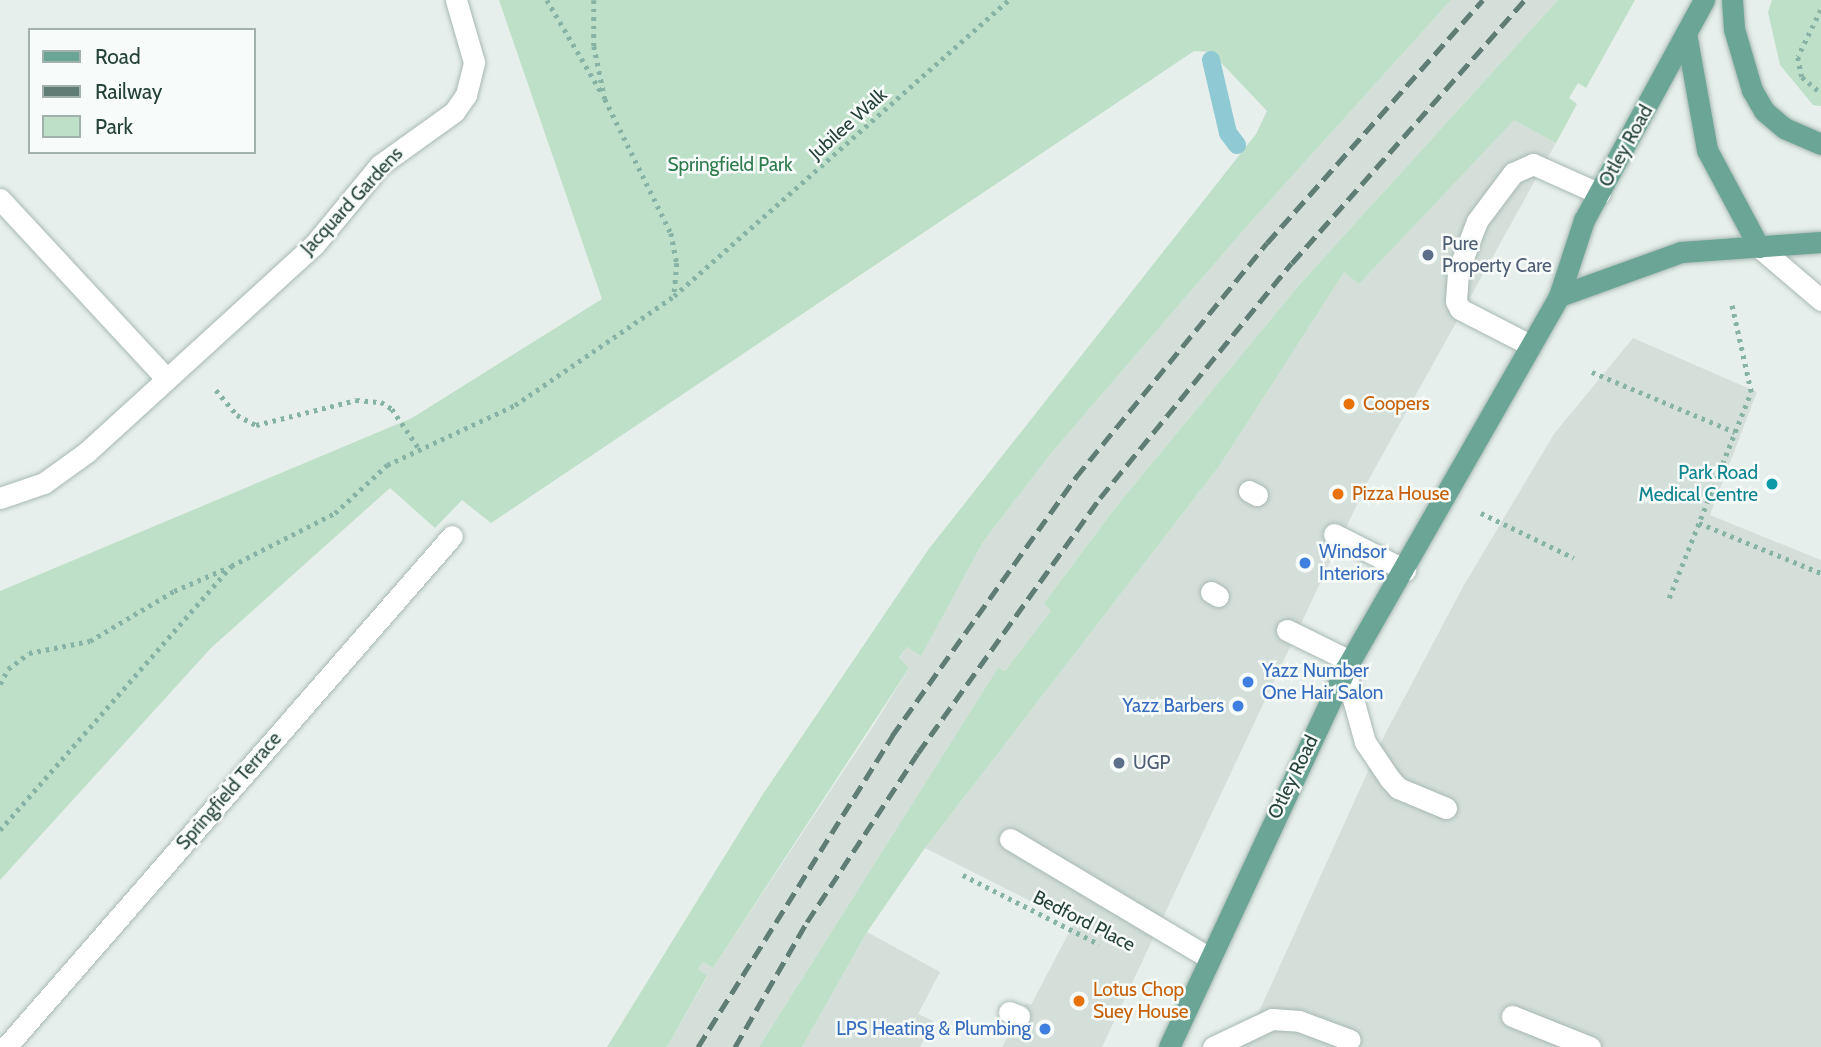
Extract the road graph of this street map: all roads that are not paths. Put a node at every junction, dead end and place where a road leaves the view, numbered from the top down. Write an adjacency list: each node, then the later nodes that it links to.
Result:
1 (456, 0): 13 (street, Jacquard Gardens)
2 (1704, 0): 4 (main road, Otley Road)
3 (1732, 0): 5 (main road)
4 (1686, 33): 6 (main road, Otley Road); 9 (main road)
5 (1821, 145)
6 (1600, 194): 10 (main road, Otley Road); 12 (street)
7 (0, 199): 13 (street)
8 (1821, 242): 9 (main road)
9 (1759, 247): 10 (main road); 11 (street)
10 (1559, 296): 12 (main road, Otley Road)
11 (1821, 300)
12 (1530, 345): 17 (main road, Otley Road)
13 (166, 378): 14 (street, Jacquard Gardens)
14 (0, 498)
15 (1334, 534): 17 (street)
16 (452, 536): 25 (street, Springfield Terrace)
17 (1405, 570): 19 (main road, Otley Road)
18 (1287, 629): 19 (street)
19 (1348, 666): 20 (street); 22 (main road, Otley Road)
20 (1446, 808)
21 (1010, 839): 22 (street)
22 (1208, 957): 26 (main road, Otley Road)
23 (1512, 1016): 28 (street)
24 (1350, 1040): 27 (street)
25 (6, 1047)
26 (1169, 1047)
27 (1213, 1047)
28 (1590, 1047)

